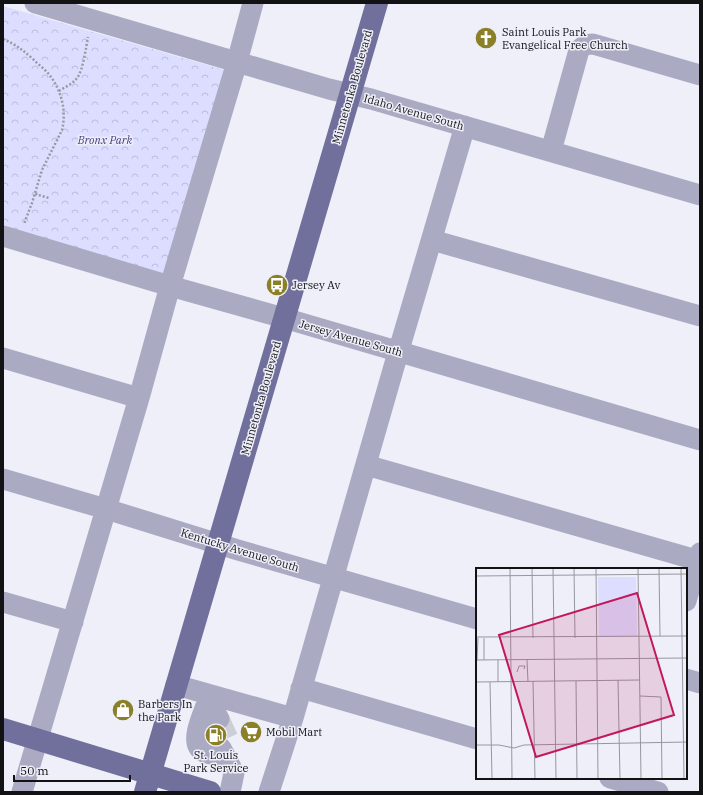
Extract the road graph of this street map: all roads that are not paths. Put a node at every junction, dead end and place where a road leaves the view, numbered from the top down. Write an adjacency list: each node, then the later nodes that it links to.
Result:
1 (35, 3): 4 (street, Idaho Avenue South)
2 (253, 3): 4 (street)
3 (377, 3): 6 (main road, Minnetonka Boulevard)
4 (237, 62): 6 (street, Idaho Avenue South); 12 (street)
5 (700, 75): 8 (street)
6 (350, 94): 7 (street, Idaho Avenue South); 14 (main road, Minnetonka Boulevard)
7 (465, 126): 8 (street, Idaho Avenue South); 11 (street)
8 (551, 151): 9 (street, Idaho Avenue South)
9 (700, 195)
10 (11, 238): 12 (street, Jersey Avenue South)
11 (432, 240): 13 (street); 15 (street)
12 (170, 286): 14 (street, Jersey Avenue South); 17 (street)
13 (700, 316)
14 (284, 318): 15 (street, Jersey Avenue South); 22 (main road, Minnetonka Boulevard)
15 (399, 352): 18 (street, Jersey Avenue South); 19 (street)
16 (3, 358): 17 (street)
17 (139, 398): 21 (street)
18 (700, 440)
19 (366, 465): 23 (street); 24 (street)
20 (3, 479): 21 (street, Kentucky Avenue South)
21 (106, 509): 22 (street, Kentucky Avenue South); 28 (street)
22 (218, 544): 24 (street, Kentucky Avenue South); 31 (main road, Minnetonka Boulevard)
23 (699, 558): 25 (street)
24 (333, 578): 27 (street, Kentucky Avenue South); 32 (street)
25 (687, 598)
26 (3, 602): 28 (street)
27 (476, 619)
28 (72, 622): 37 (street)
29 (687, 679): 30 (street)
30 (700, 683)
31 (176, 685): 33 (street); 39 (main road, Minnetonka Boulevard)
32 (301, 688): 34 (street); 36 (street)
33 (209, 711): 34 (street); 43 (street)
34 (293, 718): 44 (street)
35 (3, 729): 37 (main road)
36 (476, 739)
37 (38, 740): 39 (main road); 41 (street)
38 (613, 779): 40 (street)
39 (147, 783): 42 (main road)
40 (633, 785): 45 (street)
41 (22, 792)
42 (210, 792)
43 (230, 792)
44 (270, 792)
45 (658, 792)

